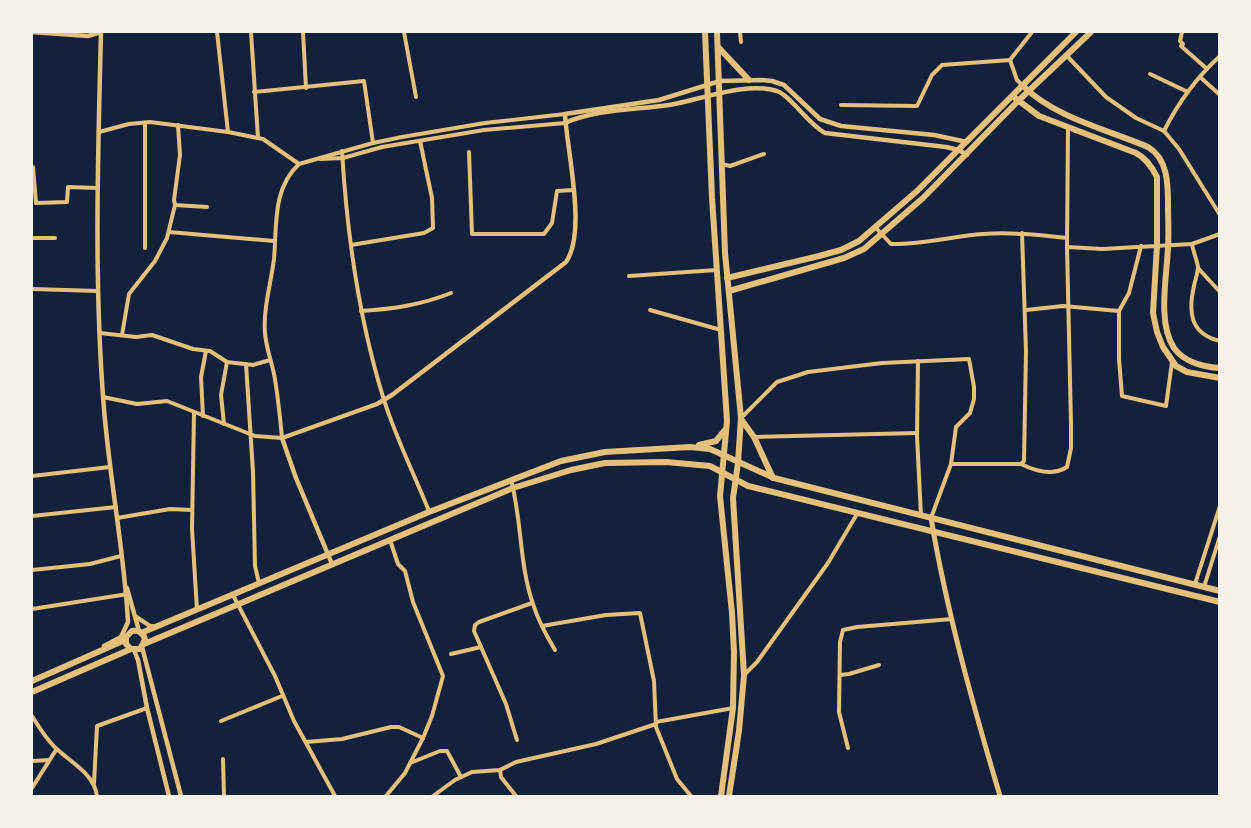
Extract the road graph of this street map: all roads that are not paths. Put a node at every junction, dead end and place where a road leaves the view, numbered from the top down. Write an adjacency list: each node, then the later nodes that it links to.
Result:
1 (32, 32): 2 (street)
2 (101, 32): 43 (street)
3 (217, 32): 44 (street)
4 (251, 32): 27 (street)
5 (303, 32): 26 (street)
6 (404, 32): 34 (street)
7 (705, 32): 24 (main road)
8 (717, 32): 15 (main road)
9 (740, 32): 14 (street)
10 (1032, 32): 18 (street)
11 (1076, 32): 25 (main road)
12 (1090, 32): 16 (main road)
13 (1182, 32): 19 (street)
14 (741, 42)
15 (718, 48): 22 (main road); 23 (main road)
16 (1067, 56): 29 (main road); 42 (street)
17 (1220, 56): 19 (street)
18 (1010, 60): 25 (street); 36 (street)
19 (1206, 68): 21 (street)
20 (1150, 74): 30 (street)
21 (1200, 77): 30 (street); 31 (street)
22 (749, 80): 23 (street); 47 (street)
23 (720, 81): 24 (street); 28 (main road)
24 (707, 85): 32 (main road); 37 (street)
25 (1022, 85): 29 (main road); 33 (main road)
26 (306, 88): 27 (street); 48 (street)
27 (254, 92): 45 (street)
28 (721, 92): 32 (street); 50 (street); 58 (main road)
29 (1028, 92): 35 (main road); 78 (main road)
30 (1188, 92): 42 (street)
31 (1220, 95)
32 (707, 96): 39 (street); 82 (main road)
33 (1011, 96): 35 (main road); 47 (main road)
34 (417, 97)
35 (1018, 101): 41 (main road); 49 (main road)
36 (841, 105)
37 (565, 114): 39 (street); 48 (street)
38 (145, 123): 40 (street); 43 (street); 80 (street)
39 (565, 123): 46 (street); 61 (street)
40 (178, 125): 44 (street); 62 (street)
41 (1068, 127): 72 (street); 76 (main road)
42 (1164, 131): 64 (street)
43 (99, 132): 60 (street)
44 (228, 132): 45 (street)
45 (258, 138): 57 (street)
46 (420, 141): 55 (street); 75 (street)
47 (966, 141): 49 (street); 50 (main road)
48 (373, 143): 51 (street)
49 (976, 146): 54 (main road)
50 (959, 150): 54 (street); 65 (main road)
51 (342, 151): 55 (street); 56 (street)
52 (469, 152): 61 (street)
53 (764, 154): 58 (street)
54 (967, 155): 68 (main road)
55 (343, 158): 56 (street); 75 (street)
56 (314, 159): 57 (street)
57 (299, 164): 73 (street)
58 (721, 164): 84 (main road)
59 (32, 167): 60 (street)
60 (98, 188): 86 (street)
61 (573, 190): 108 (street)
62 (175, 205): 63 (street); 66 (street)
63 (207, 207)
64 (1220, 215)
65 (876, 228): 68 (street); 84 (main road)
66 (168, 232): 73 (street); 97 (street)
67 (1022, 233): 68 (street); 72 (street); 92 (street)
68 (883, 234): 87 (main road)
69 (1220, 234): 74 (street)
70 (32, 237): 71 (street)
71 (55, 238)
72 (1067, 238): 79 (street)
73 (274, 241): 100 (street)
74 (1191, 244): 78 (street); 81 (street)
75 (351, 245): 93 (street)
76 (1157, 245): 77 (street); 78 (street); 103 (main road)
77 (1142, 246): 79 (street); 94 (street)
78 (1168, 246): 105 (main road)
79 (1067, 247): 90 (street)
80 (145, 248)
81 (1198, 267): 88 (street); 98 (street)
82 (716, 270): 83 (street); 95 (main road)
83 (629, 276)
84 (727, 278): 87 (main road)
85 (32, 289): 86 (street)
86 (98, 291): 96 (street)
87 (729, 291): 111 (main road)
88 (1220, 292)
89 (451, 293): 93 (street)
90 (1069, 306): 92 (street); 94 (street); 122 (street)
91 (650, 310): 95 (street)
92 (1026, 310): 122 (street)
93 (361, 311): 108 (street)
94 (1119, 311): 103 (street)
95 (721, 330): 113 (main road)
96 (100, 333): 97 (street); 107 (street)
97 (122, 335): 99 (street)
98 (1220, 341)
99 (206, 351): 102 (street); 110 (street)
100 (270, 360): 104 (street); 117 (street)
101 (918, 361): 111 (street); 114 (street); 121 (street)
102 (227, 362): 104 (street); 112 (street)
103 (1172, 362): 106 (main road)
104 (246, 364): 115 (street)
105 (1220, 368)
106 (1220, 378)
107 (103, 398): 109 (street); 123 (street)
108 (384, 399): 117 (street); 133 (street)
109 (194, 413): 110 (street); 132 (street)
110 (202, 416): 112 (street)
111 (741, 418): 116 (main road); 120 (main road)
112 (224, 424): 115 (street)
113 (726, 428): 118 (main road); 119 (main road)
114 (917, 433): 116 (street); 136 (street)
115 (251, 434): 117 (street); 146 (street)
116 (754, 437): 126 (main road)
117 (282, 438): 142 (street)
118 (690, 447): 119 (main road); 127 (main road)
119 (725, 456): 120 (main road); 124 (main road)
120 (738, 463): 126 (main road); 128 (main road)
121 (951, 464): 122 (street); 138 (street)
122 (1021, 464)
123 (111, 467): 125 (street); 131 (street)
124 (722, 473): 128 (main road); 129 (main road); 169 (main road)
125 (32, 476)
126 (774, 478): 136 (main road)
127 (511, 479): 129 (street); 133 (main road)
128 (735, 480): 134 (main road); 171 (main road)
129 (513, 488): 141 (main road); 153 (street)
130 (1220, 506): 147 (street)
131 (116, 507): 135 (street); 137 (street)
132 (192, 510): 137 (street); 156 (street)
133 (429, 512): 142 (main road)
134 (857, 514): 139 (main road); 172 (street)
135 (32, 516)
136 (921, 516): 138 (main road)
137 (117, 518): 143 (street)
138 (931, 518): 139 (main road); 147 (main road)
139 (933, 531): 152 (main road); 158 (main road)
140 (1220, 536): 148 (street)
141 (390, 540): 144 (main road); 182 (street)
142 (327, 554): 144 (street); 146 (main road)
143 (122, 556): 145 (street); 150 (street)
144 (332, 564): 154 (main road)
145 (32, 570)
146 (259, 584): 151 (main road)
147 (1196, 584): 148 (main road)
148 (1204, 587): 149 (main road)
149 (1220, 591)
150 (127, 595): 155 (street); 157 (street); 168 (street)
151 (233, 595): 154 (street); 156 (main road)
152 (1220, 602)
153 (532, 603): 159 (street); 164 (street)
154 (239, 604): 163 (main road); 176 (street)
155 (32, 609)
156 (197, 610): 160 (main road)
157 (135, 616): 160 (street); 161 (street)
158 (952, 619): 173 (street); 206 (main road)
159 (542, 626): 166 (street); 181 (street)
160 (158, 627): 161 (main road)
161 (140, 632): 162 (main road); 163 (main road)
162 (125, 640): 165 (main road); 168 (main road)
163 (143, 646): 165 (main road); 197 (street)
164 (481, 647): 167 (street); 183 (street)
165 (133, 650): 175 (main road); 177 (street)
166 (555, 651)
167 (451, 654)
168 (87, 657): 174 (main road)
169 (734, 665): 171 (main road); 178 (main road)
170 (879, 665): 173 (street)
171 (743, 666): 172 (main road)
172 (744, 675): 205 (main road)
173 (840, 675): 185 (street)
174 (32, 679)
175 (32, 692)
176 (282, 696): 180 (street); 184 (street)
177 (147, 708): 193 (street); 196 (street)
178 (733, 708): 181 (street); 204 (main road)
179 (32, 716): 186 (street)
180 (221, 721)
181 (656, 723): 191 (street); 203 (street)
182 (423, 738): 184 (street); 190 (street)
183 (517, 740)
184 (306, 742): 199 (street)
185 (848, 748)
186 (56, 750): 188 (street); 193 (street)
187 (223, 759): 198 (street)
188 (50, 760): 189 (street); 194 (street)
189 (32, 761)
190 (409, 764): 192 (street); 200 (street)
191 (500, 770): 192 (street); 202 (street)
192 (461, 777): 201 (street)
193 (94, 783): 195 (street)
194 (32, 788)
195 (97, 796)
196 (169, 796)
197 (181, 796)
198 (224, 796)
199 (334, 796)
200 (386, 796)
201 (433, 796)
202 (516, 796)
203 (691, 796)
204 (721, 796)
205 (729, 796)
206 (1000, 796)

